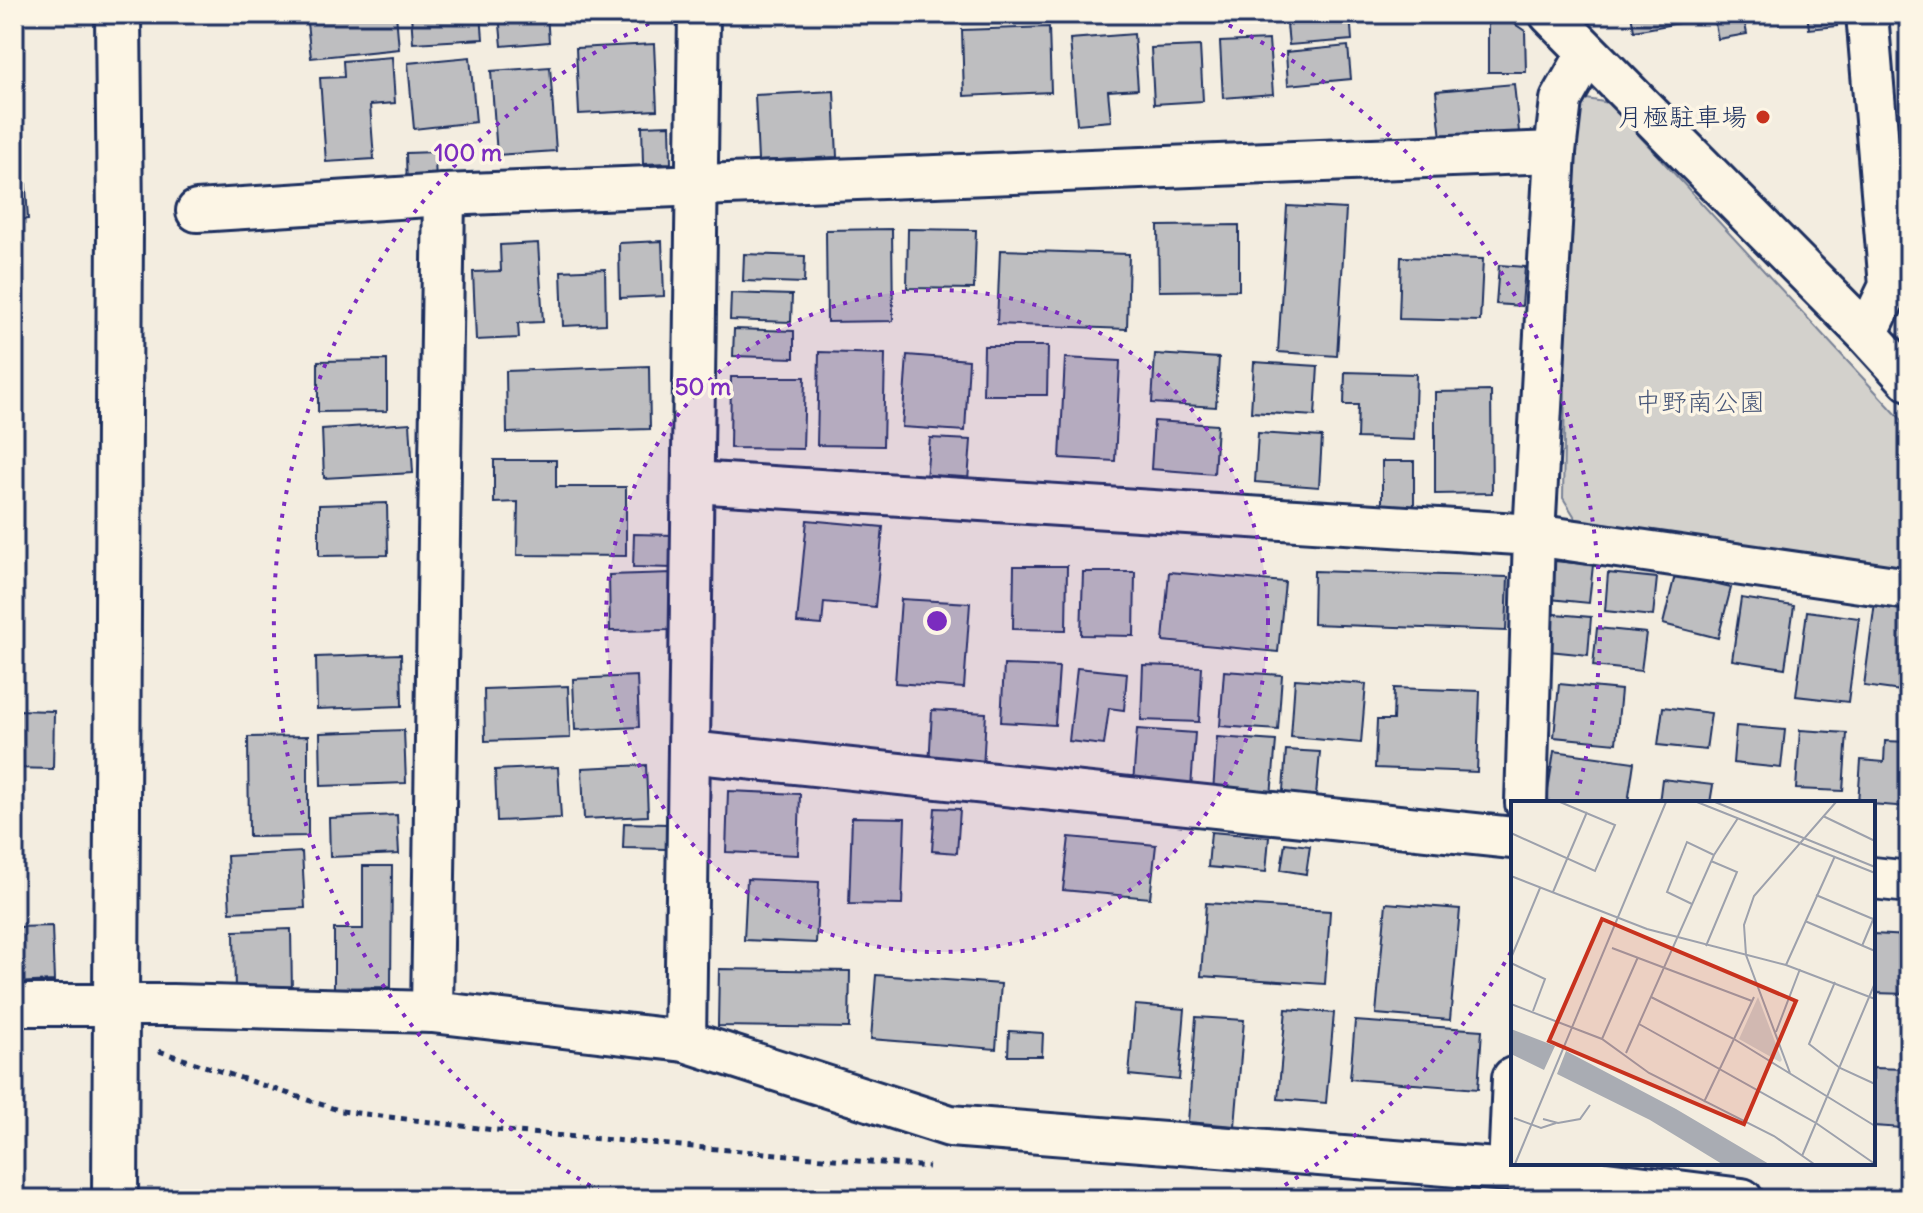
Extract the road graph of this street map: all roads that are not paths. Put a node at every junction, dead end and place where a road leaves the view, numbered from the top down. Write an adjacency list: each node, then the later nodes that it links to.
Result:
1 (118, 14): 20 (street)
2 (699, 14): 7 (street)
3 (1550, 14): 5 (street)
4 (1867, 14): 10 (street)
5 (1587, 54): 6 (street); 10 (street)
6 (1555, 152): 7 (street); 13 (street)
7 (698, 186): 8 (street); 12 (street)
8 (444, 195): 9 (street); 22 (street)
9 (197, 211)
10 (1867, 334): 11 (street)
11 (1909, 380)
12 (693, 482): 13 (street); 15 (street)
13 (1534, 535): 14 (street); 16 (street)
14 (1909, 589)
15 (689, 752): 17 (street); 23 (street)
16 (1526, 801)
17 (1511, 838)
18 (1875, 878): 19 (street)
19 (1909, 882)
20 (116, 1004): 21 (street); 22 (street); 26 (street)
21 (14, 1005)
22 (432, 1012): 23 (street)
23 (685, 1041): 25 (street)
24 (1511, 1124): 25 (street)
25 (1509, 1170): 27 (street)
26 (115, 1199)
27 (1742, 1199)

